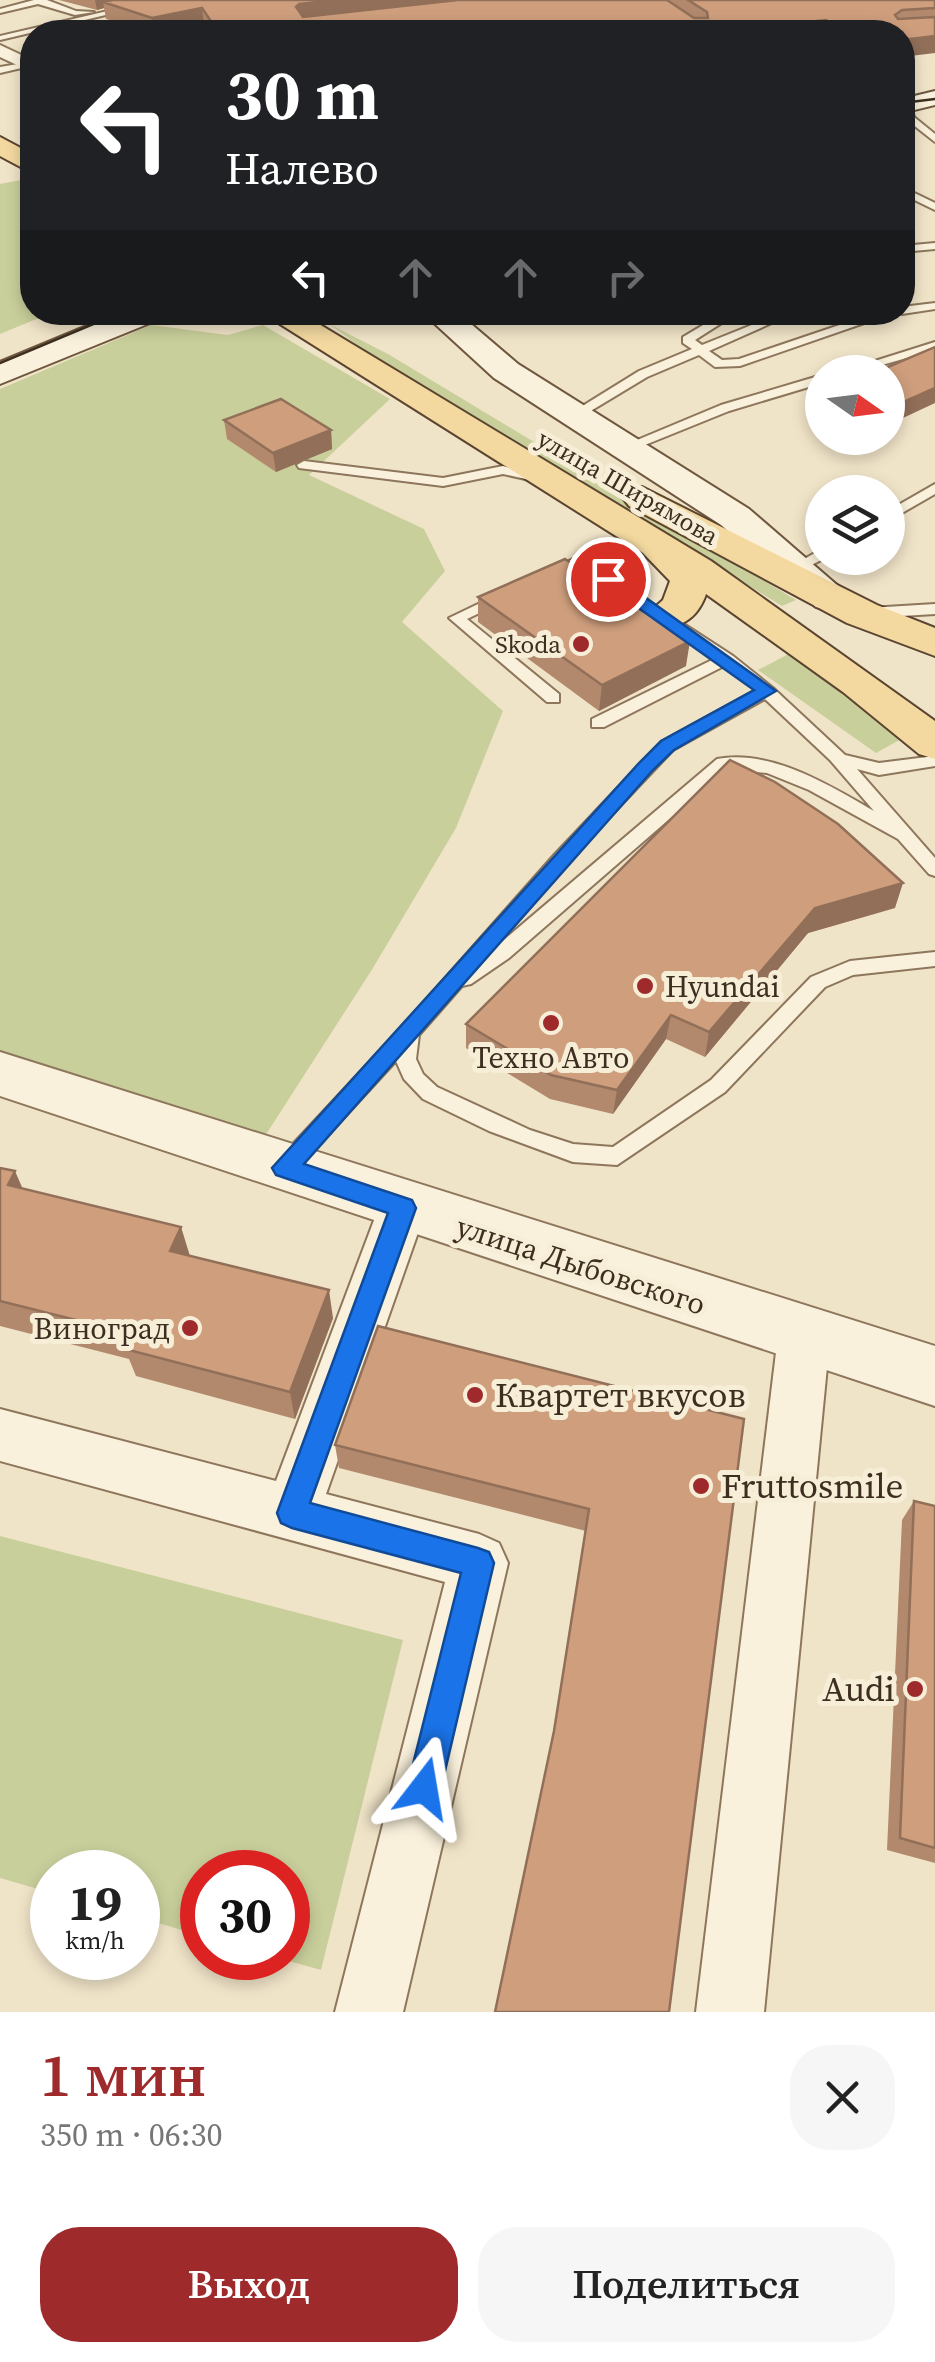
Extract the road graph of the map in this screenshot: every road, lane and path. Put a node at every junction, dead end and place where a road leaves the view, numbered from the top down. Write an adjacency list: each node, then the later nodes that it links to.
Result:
1 (134, 0): 3 (lane)
2 (165, 0): 5 (lane)
3 (41, 1): 4 (lane)
4 (0, 12)
5 (78, 20)
6 (915, 116): 7 (lane)
7 (935, 139)
8 (118, 325): 18 (main road)
9 (294, 325): 22 (main road)
10 (352, 325): 31 (main road, улица Ширямова)
11 (452, 325): 20 (main road)
12 (712, 325): 16 (lane)
13 (761, 325): 16 (lane)
14 (851, 325): 16 (lane)
15 (935, 346): 17 (lane)
16 (699, 351): 20 (lane)
17 (904, 355)
18 (0, 374)
19 (805, 384): 21 (lane)
20 (574, 415): 21 (main road)
21 (625, 448): 27 (main road)
22 (480, 457): 23 (lane); 26 (main road)
23 (304, 465)
24 (935, 488): 25 (lane)
25 (905, 506)
26 (650, 541): 33 (main road); 39 (main road)
27 (805, 557)
28 (822, 575): 31 (main road)
29 (527, 585): 33 (lane)
30 (510, 593): 37 (lane)
31 (847, 606): 32 (lane); 34 (main road, улица Ширямова)
32 (935, 609)
33 (666, 616): 35 (lane)
34 (935, 643)
35 (727, 659): 36 (lane); 38 (lane)
36 (767, 691): 40 (lane); 45 (lane)
37 (553, 698)
38 (598, 723)
39 (935, 744)
40 (836, 756): 41 (lane); 42 (lane)
41 (935, 761)
42 (910, 839): 43 (lane); 45 (lane)
43 (935, 870)
44 (935, 959): 46 (lane)
45 (441, 994): 46 (lane)
46 (410, 1032): 48 (lane)
47 (0, 1074): 48 (street, улица Дыбовского)
48 (285, 1168): 49 (street, улица Дыбовского)
49 (403, 1208): 50 (street, улица Дыбовского); 53 (street)
50 (804, 1336): 51 (street, улица Дыбовского); 55 (street)
51 (935, 1376)
52 (0, 1436): 53 (street)
53 (292, 1513): 54 (street)
54 (369, 2012)
55 (730, 2012)

